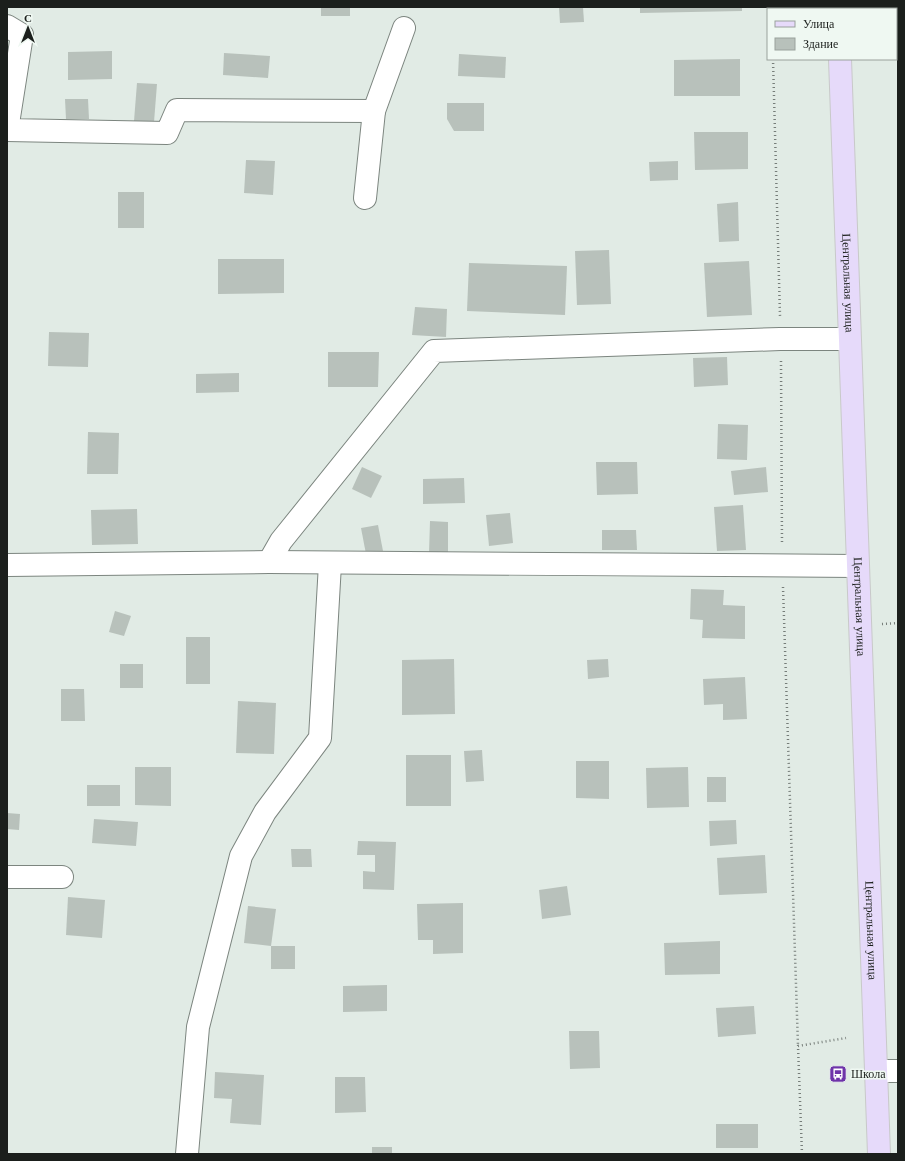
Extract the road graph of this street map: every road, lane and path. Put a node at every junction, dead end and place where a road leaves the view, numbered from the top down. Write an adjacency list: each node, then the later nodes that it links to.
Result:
1 (7, 26): 5 (street)
2 (404, 28): 5 (street)
3 (773, 60): 7 (path)
4 (840, 60): 8 (main road, Центральная улица)
5 (374, 111): 6 (street)
6 (365, 198)
7 (780, 339): 8 (street); 9 (street); 12 (path)
8 (848, 339): 13 (main road, Центральная улица)
9 (269, 562): 10 (street); 11 (street)
10 (330, 564): 12 (street); 20 (street)
11 (7, 565)
12 (782, 566): 13 (street); 17 (path)
13 (857, 566): 18 (main road, Центральная улица)
14 (7, 877): 15 (street)
15 (62, 877)
16 (846, 1038): 17 (path)
17 (798, 1046): 21 (path)
18 (876, 1071): 19 (street); 22 (main road, Центральная улица)
19 (898, 1071)
20 (187, 1154)
21 (802, 1154)
22 (880, 1154)

